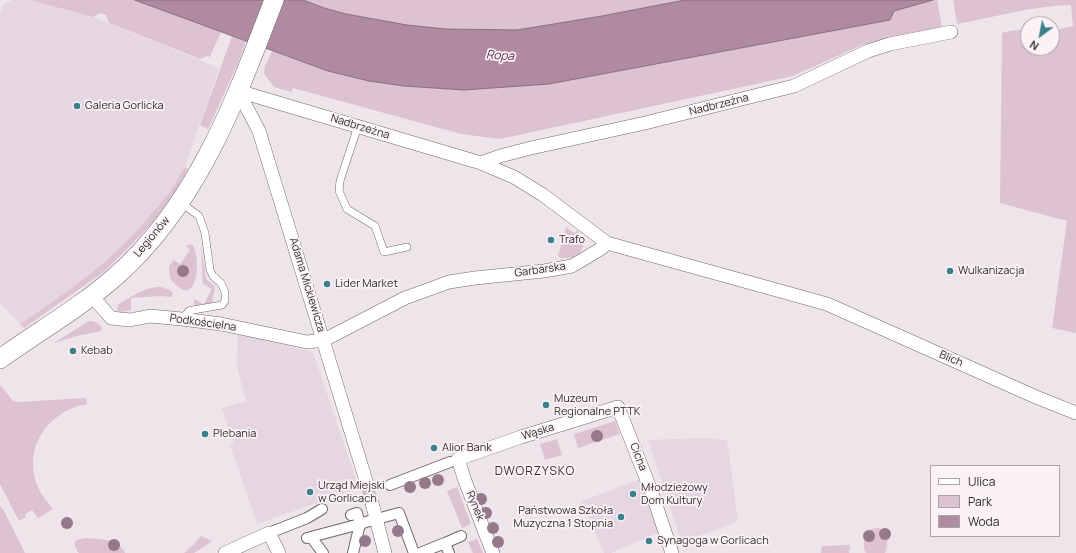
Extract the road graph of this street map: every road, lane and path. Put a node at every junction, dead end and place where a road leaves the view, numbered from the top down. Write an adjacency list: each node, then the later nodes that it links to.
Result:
1 (274, 0): 3 (main road, Legionów)
2 (952, 32): 5 (street, Nadbrzeżna)
3 (238, 91): 4 (street, Nadbrzeżna); 6 (main road, Legionów); 11 (street, Adama Mickiewicza)
4 (358, 126): 5 (street, Nadbrzeżna); 8 (lane)
5 (481, 163): 7 (street, Nadbrzeżna)
6 (180, 202): 9 (main road, Legionów); 10 (lane)
7 (607, 243): 11 (street, Garbarska); 14 (street, Blich)
8 (407, 247)
9 (92, 296): 10 (street, Podkościelna); 12 (main road, Legionów)
10 (182, 319): 11 (street, Podkościelna)
11 (324, 340): 16 (street, Adama Mickiewicza)
12 (0, 359)
13 (618, 407): 15 (street, Wąska); 35 (street, Cicha)
14 (1076, 413)
15 (454, 460): 17 (street); 34 (street, Rynek)
16 (367, 484)
17 (390, 485)
18 (372, 503): 30 (street)
19 (322, 509): 23 (street)
20 (385, 514): 31 (street)
21 (351, 515): 22 (street)
22 (365, 523): 28 (street); 29 (street)
23 (269, 533): 26 (street); 27 (street)
24 (460, 536): 25 (street)
25 (445, 543): 32 (street); 33 (street)
26 (225, 553)
27 (279, 553)
28 (323, 553)
29 (353, 553)
30 (385, 553)
31 (414, 553)
32 (420, 553)
33 (448, 553)
34 (493, 553)
35 (672, 553)

